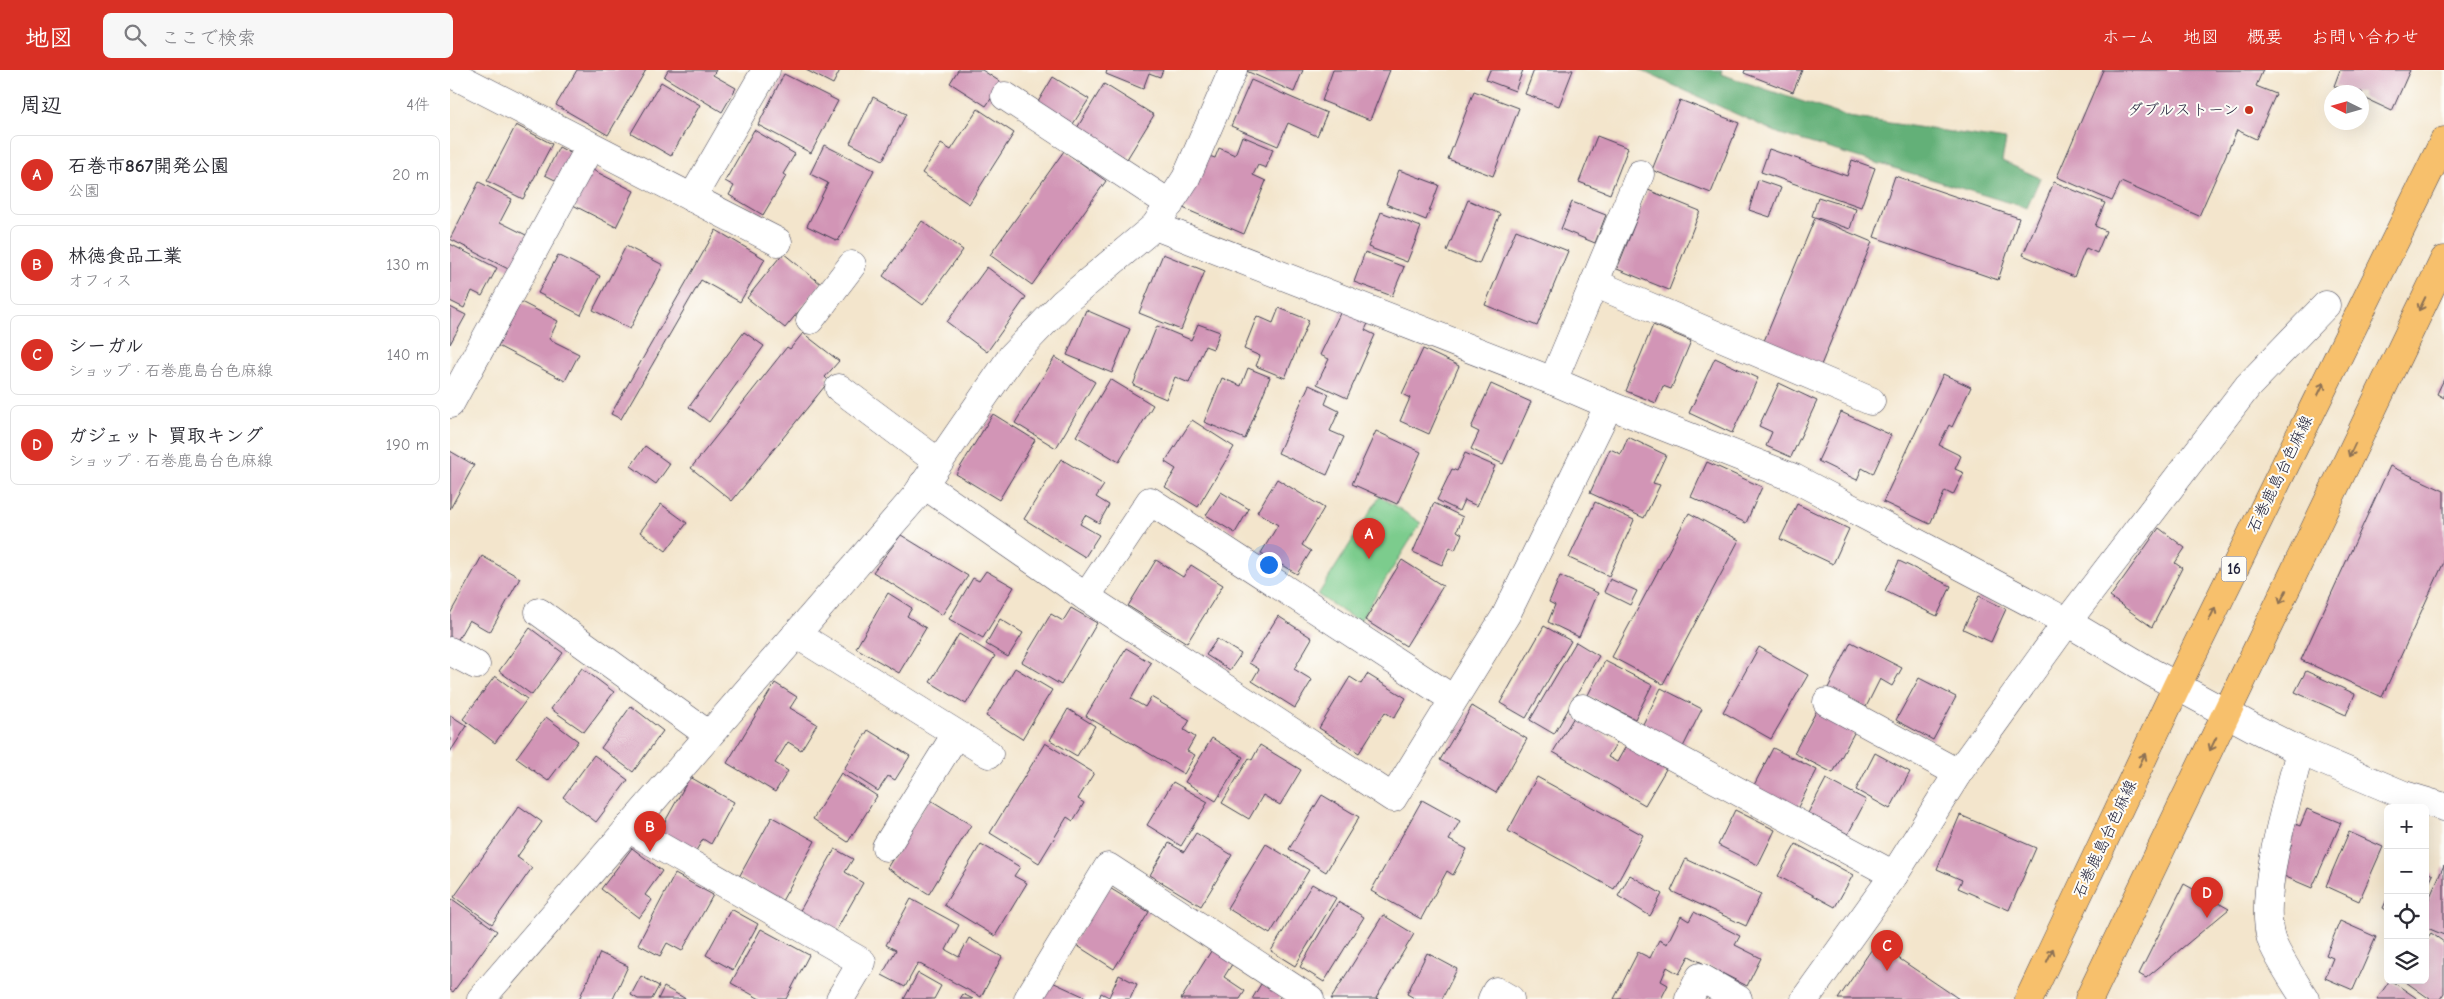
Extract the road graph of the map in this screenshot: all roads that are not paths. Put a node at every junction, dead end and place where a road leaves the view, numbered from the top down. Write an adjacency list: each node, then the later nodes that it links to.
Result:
1 (766, 70): 8 (street)
2 (1233, 70): 9 (street)
3 (450, 73): 6 (street)
4 (1005, 96): 9 (street)
5 (2444, 141): 28 (main road, 石巻鹿島台色麻線 / 16, one-way to 5)
6 (590, 147): 8 (street); 19 (street)
7 (1640, 174): 13 (street)
8 (692, 198): 10 (street)
9 (1163, 215): 16 (street); 21 (street)
10 (778, 242)
11 (2444, 260): 32 (main road, one-way to 32)
12 (852, 264): 15 (street)
13 (1594, 284): 16 (street); 18 (street)
14 (2326, 305): 24 (street)
15 (810, 320)
16 (1553, 380): 20 (street)
17 (838, 388): 21 (street)
18 (1871, 401)
19 (450, 404)
20 (1610, 406): 24 (street); 29 (street)
21 (931, 473): 22 (street); 25 (street)
22 (1086, 597): 29 (street); 29 (street)
23 (539, 612): 34 (street)
24 (2067, 622): 28 (street); 37 (street)
25 (796, 634): 33 (street); 34 (street)
26 (450, 651): 27 (street)
27 (476, 665)
28 (2177, 686): 32 (street); 51 (main road, 石巻鹿島台色麻線 / 16, one-way to 28)
29 (1453, 699)
30 (1827, 702): 37 (street)
31 (1583, 708): 41 (street)
32 (2227, 714): 35 (street); 52 (main road, one-way to 52)
33 (956, 734): 36 (street); 40 (street)
34 (709, 735): 39 (street)
35 (2300, 751): 38 (street); 53 (street)
36 (989, 754)
37 (1958, 773): 41 (street)
38 (2444, 807)
39 (628, 828): 42 (street); 43 (street)
40 (886, 847)
41 (1894, 875): 50 (street)
42 (481, 999)
43 (840, 999)
44 (1028, 999): 45 (street)
45 (1310, 999)
46 (1492, 999): 47 (street)
47 (1510, 999)
48 (1689, 999): 49 (street)
49 (1738, 999)
50 (1805, 999)
51 (2030, 999)
52 (2089, 999)
53 (2305, 999)

